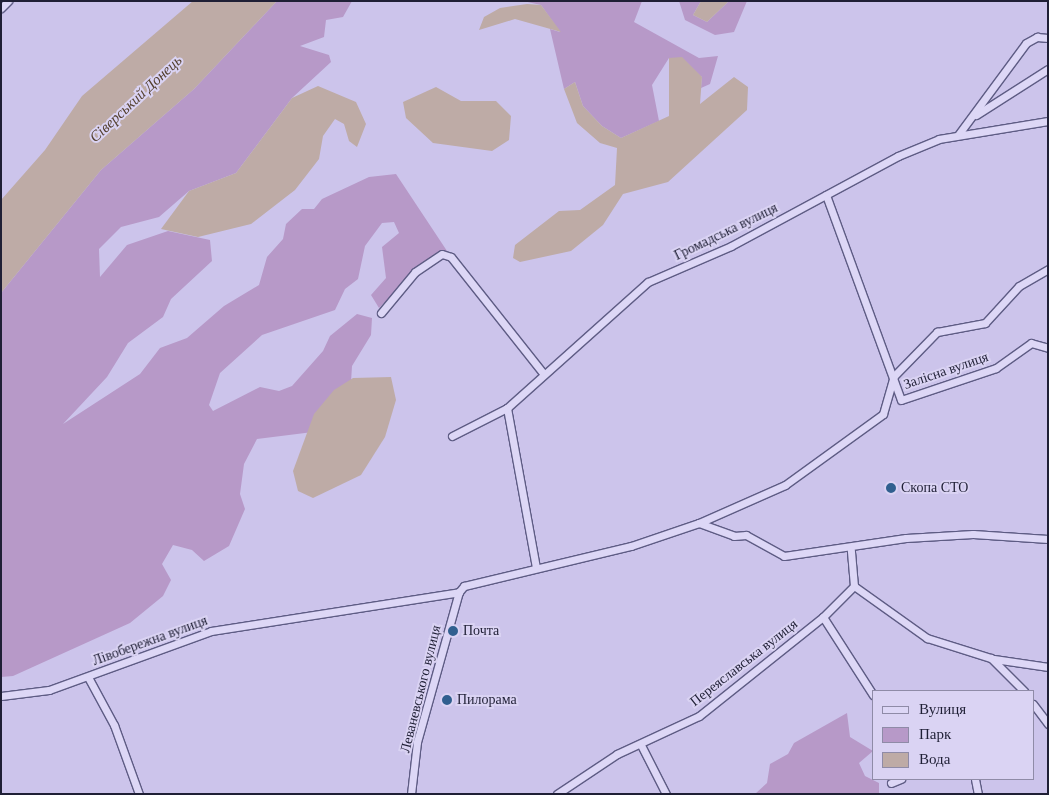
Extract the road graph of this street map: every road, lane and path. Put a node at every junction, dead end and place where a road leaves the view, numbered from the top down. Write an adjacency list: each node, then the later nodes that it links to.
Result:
1 (8, 1): 2 (street)
2 (1, 8)
3 (1048, 38): 5 (street)
4 (1048, 70): 5 (street)
5 (974, 116): 7 (street)
6 (1048, 121): 7 (street, Громадська вулиця)
7 (958, 135): 8 (street, Громадська вулиця)
8 (826, 195): 12 (street, Громадська вулиця); 13 (street)
9 (1048, 269): 13 (street)
10 (381, 313): 12 (street)
11 (1048, 348): 13 (street, Залісна вулиця)
12 (543, 372): 14 (street, Громадська вулиця)
13 (894, 376): 16 (street, Лівобережна вулиця)
14 (507, 408): 15 (street, Громадська вулиця); 19 (street)
15 (452, 436)
16 (699, 523): 18 (street); 19 (street, Лівобережна вулиця)
17 (1048, 539): 18 (street)
18 (851, 550): 20 (street)
19 (536, 567): 21 (street, Лівобережна вулиця)
20 (854, 586): 22 (street, Переяславська вулиця); 23 (street)
21 (459, 592): 25 (street, Лівобережна вулиця); 36 (street, Леваневського вулиця)
22 (823, 616): 27 (street); 31 (street, Переяславська вулиця)
23 (991, 658): 24 (street); 26 (street)
24 (1048, 668)
25 (88, 677): 28 (street, Лівобережна вулиця); 35 (street)
26 (1023, 690)
27 (872, 694)
28 (1, 696)
29 (1034, 705): 30 (street)
30 (1048, 724)
31 (641, 745): 37 (street, Переяславська вулиця); 38 (street)
32 (899, 780): 34 (street)
33 (975, 780): 39 (street)
34 (891, 784)
35 (139, 794)
36 (411, 794)
37 (557, 794)
38 (666, 794)
39 (978, 794)

